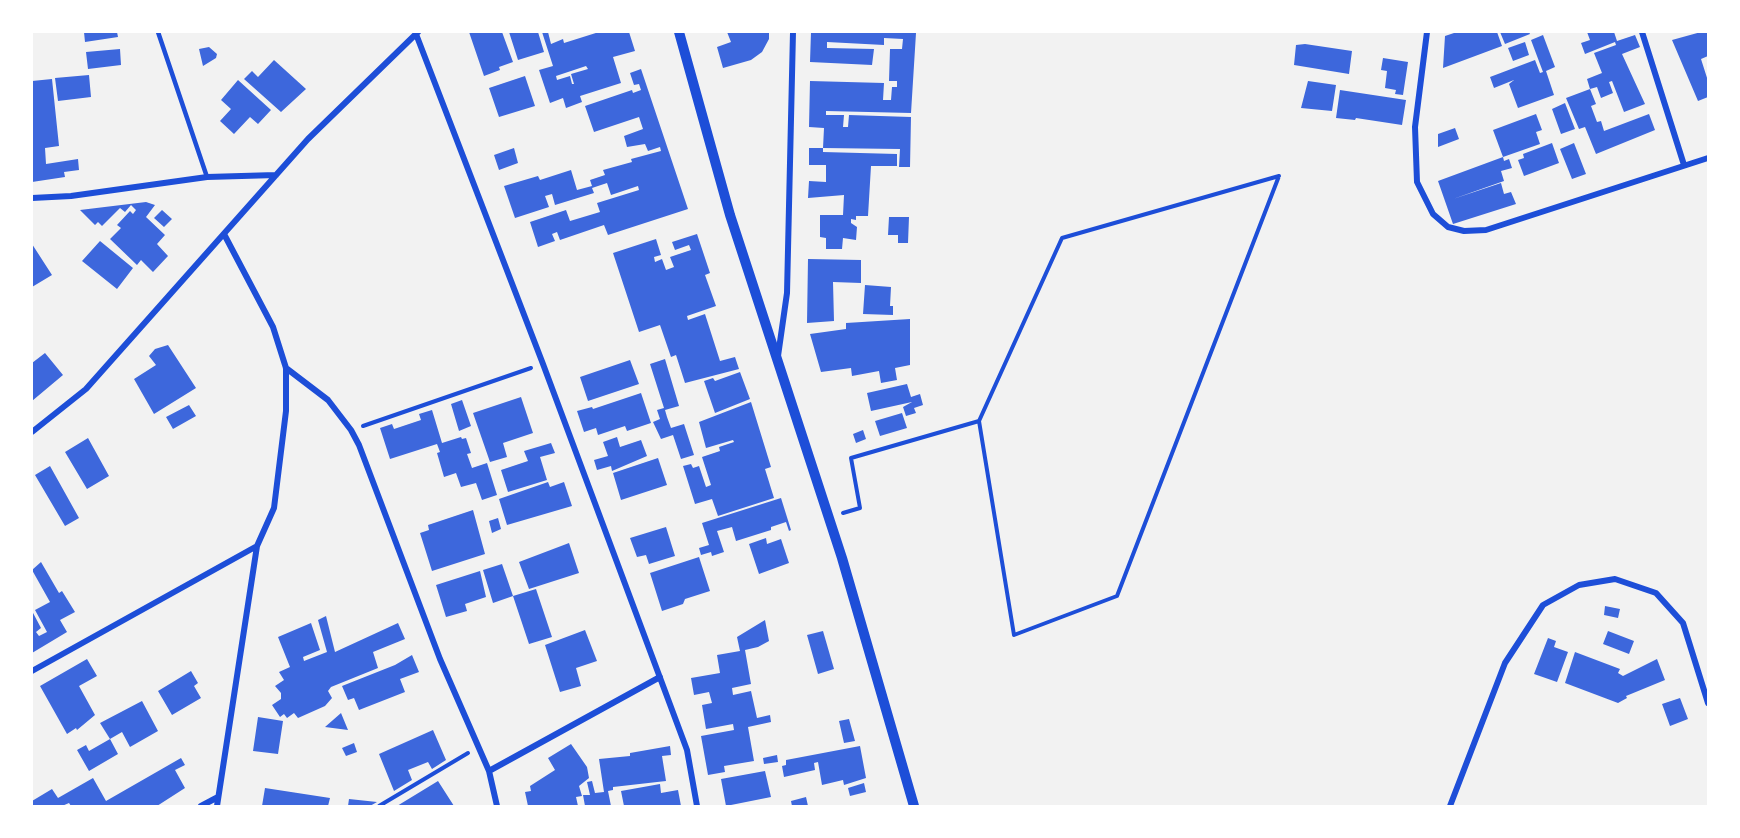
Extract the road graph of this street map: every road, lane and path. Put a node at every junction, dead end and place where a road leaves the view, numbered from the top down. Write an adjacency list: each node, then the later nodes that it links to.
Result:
1 (158, 32): 10 (lane)
2 (679, 32): 13 (street)
3 (793, 32): 13 (street)
4 (1426, 32): 8 (street)
5 (1642, 32): 8 (street)
6 (417, 33): 9 (street); 14 (street)
7 (1708, 158): 8 (street)
8 (1684, 165)
9 (276, 175): 10 (street); 12 (street)
10 (207, 177): 11 (street)
11 (32, 198)
12 (224, 234): 15 (street); 18 (street)
13 (777, 362): 32 (street)
14 (543, 364): 17 (path); 22 (street)
15 (286, 368): 17 (street); 20 (street)
16 (979, 421): 16 (path); 19 (path)
17 (351, 430): 24 (street)
18 (32, 432)
19 (860, 508)
20 (257, 546): 21 (street); 26 (street)
21 (32, 671)
22 (660, 677): 25 (street); 31 (street)
23 (1708, 703): 33 (street)
24 (477, 747): 25 (street); 29 (path)
25 (489, 771): 30 (street)
26 (218, 797): 27 (street); 28 (street)
27 (201, 807)
28 (217, 807)
29 (379, 807)
30 (497, 807)
31 (698, 807)
32 (914, 807)
33 (1450, 807)

